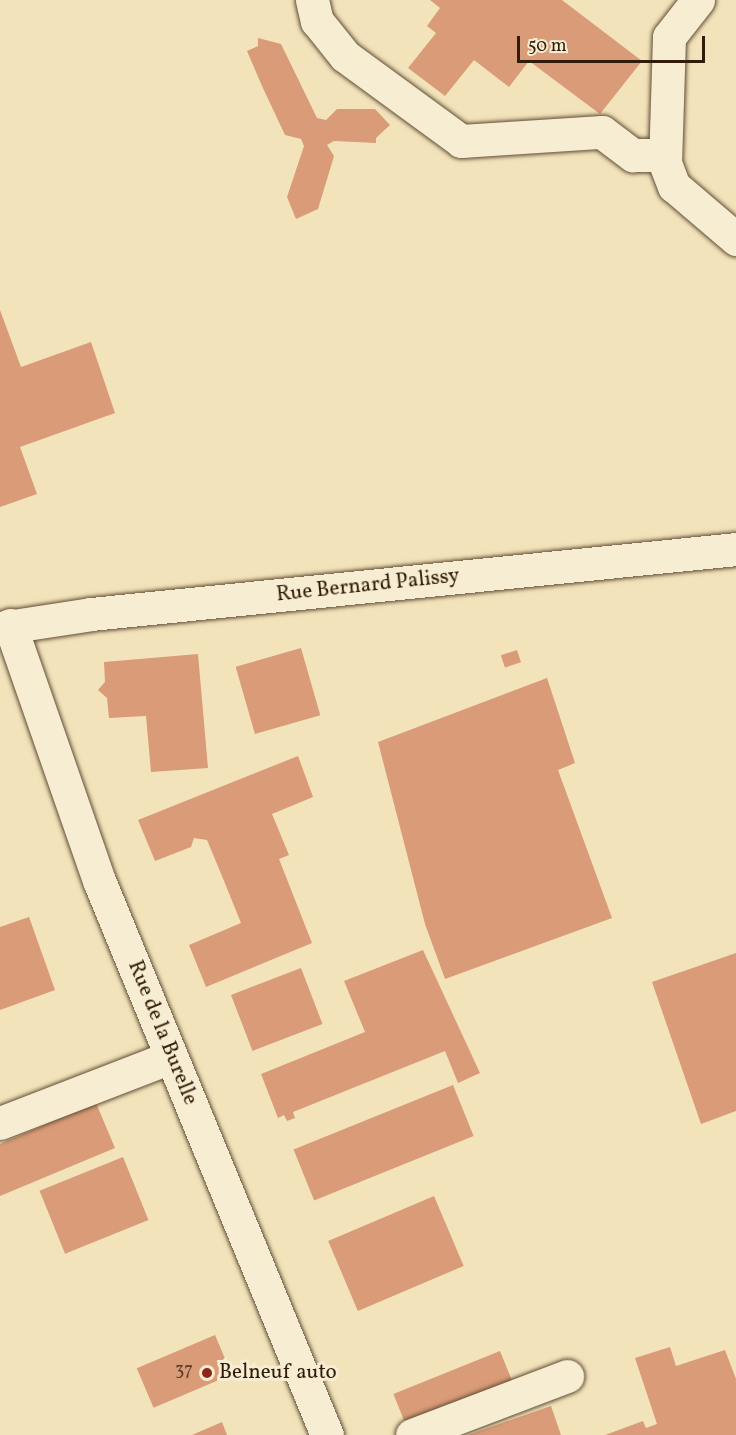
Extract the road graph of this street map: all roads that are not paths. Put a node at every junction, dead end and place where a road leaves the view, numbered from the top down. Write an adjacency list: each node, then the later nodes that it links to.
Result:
1 (312, 0): 3 (street)
2 (698, 0): 3 (street)
3 (665, 155): 4 (street)
4 (736, 239)
5 (736, 549): 6 (street, Rue Bernard Palissy)
6 (5, 627): 7 (street, Rue de la Burelle)
7 (171, 1057): 8 (street); 10 (street, Rue de la Burelle)
8 (0, 1123)
9 (567, 1376): 11 (street)
10 (327, 1435)
11 (412, 1435)

